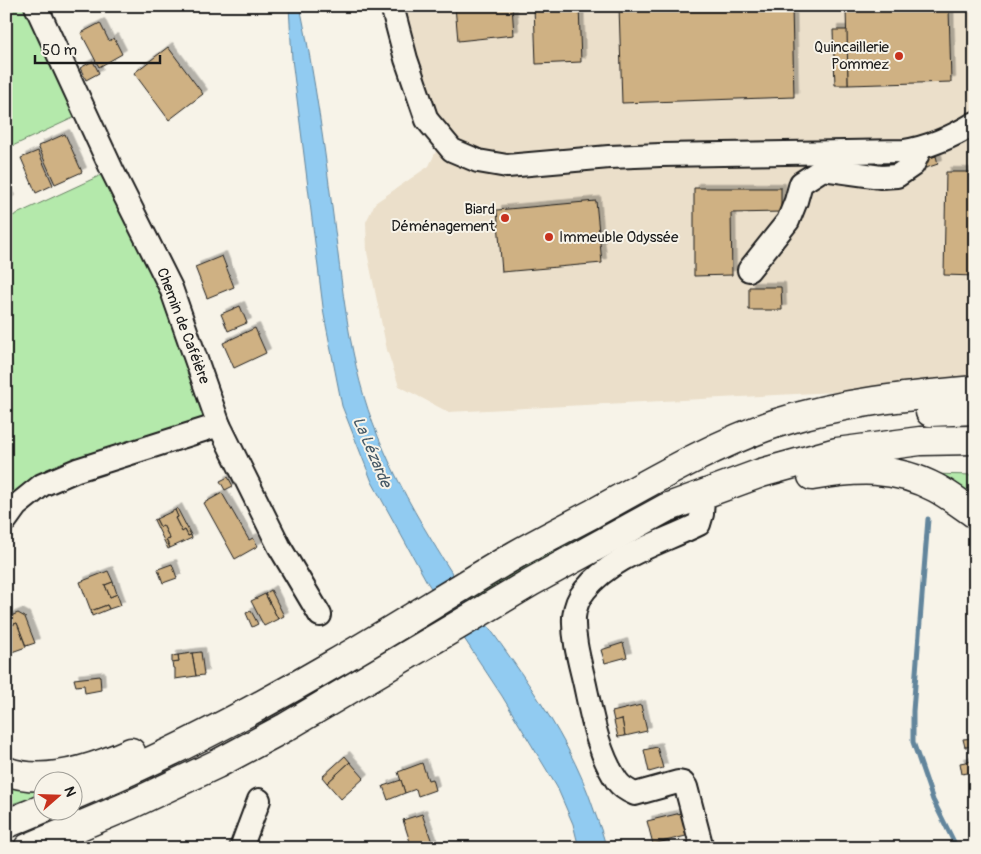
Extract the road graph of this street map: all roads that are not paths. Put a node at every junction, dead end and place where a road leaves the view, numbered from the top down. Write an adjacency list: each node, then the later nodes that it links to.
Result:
1 (36, 6): 8 (street, Chemin de Caféière)
2 (392, 6): 4 (street)
3 (975, 122): 4 (street)
4 (920, 149): 5 (street)
5 (749, 270)
6 (975, 390): 10 (highway)
7 (975, 410): 10 (highway)
8 (219, 425): 14 (street); 15 (street, Chemin de Caféière)
9 (975, 440): 12 (highway)
10 (662, 476): 16 (highway)
11 (703, 500): 12 (highway); 13 (highway); 26 (street)
12 (666, 508): 17 (highway)
13 (975, 514)
14 (6, 520)
15 (320, 615)
16 (332, 666): 18 (highway); 19 (highway)
17 (286, 727): 23 (highway); 24 (highway)
18 (6, 772)
19 (82, 792)
20 (259, 800): 25 (street)
21 (32, 813): 22 (highway)
22 (6, 824)
23 (28, 848)
24 (68, 848)
25 (242, 848)
26 (702, 848)

